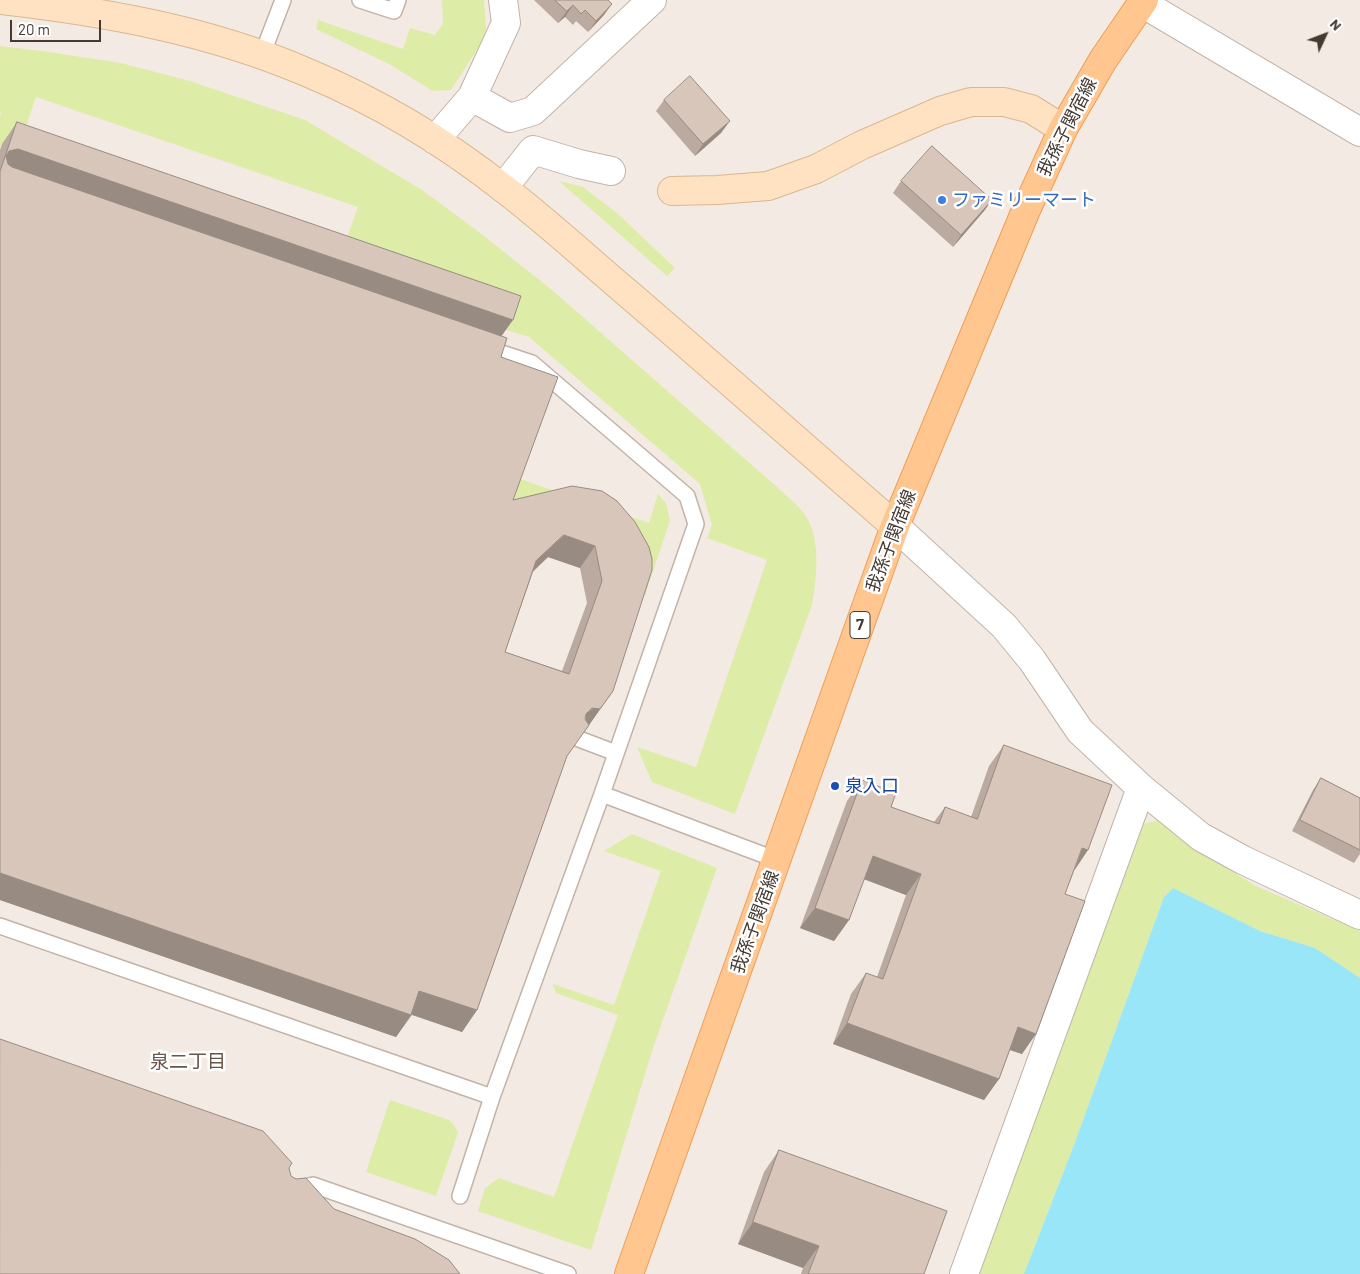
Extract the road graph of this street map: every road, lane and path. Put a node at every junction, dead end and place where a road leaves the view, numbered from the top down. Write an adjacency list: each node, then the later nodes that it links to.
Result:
1 (0, 0): 8 (street)
2 (283, 0): 8 (lane)
3 (360, 0): 4 (lane)
4 (398, 0)
5 (503, 0): 9 (street)
6 (652, 0): 9 (street)
7 (1143, 1): 10 (main road, 我孫子関宿線 / 7); 11 (street)
8 (262, 55): 12 (street)
9 (472, 97): 12 (street)
10 (1063, 129): 15 (street); 17 (main road, 我孫子関宿線 / 7)
11 (1360, 132)
12 (435, 140): 14 (street)
13 (611, 171): 14 (street)
14 (503, 188): 17 (street)
15 (672, 191)
16 (466, 340): 19 (lane)
17 (895, 526): 20 (street); 22 (main road, 我孫子関宿線 / 7)
18 (579, 739): 19 (lane)
19 (616, 754): 21 (lane)
20 (1141, 788): 23 (street); 30 (street)
21 (602, 794): 22 (lane); 25 (lane)
22 (777, 860): 29 (main road, 我孫子関宿線 / 7)
23 (1360, 915)
24 (0, 926): 25 (lane)
25 (492, 1097): 27 (lane)
26 (283, 1192): 28 (lane)
27 (460, 1196)
28 (568, 1274)
29 (629, 1274)
30 (964, 1274)

